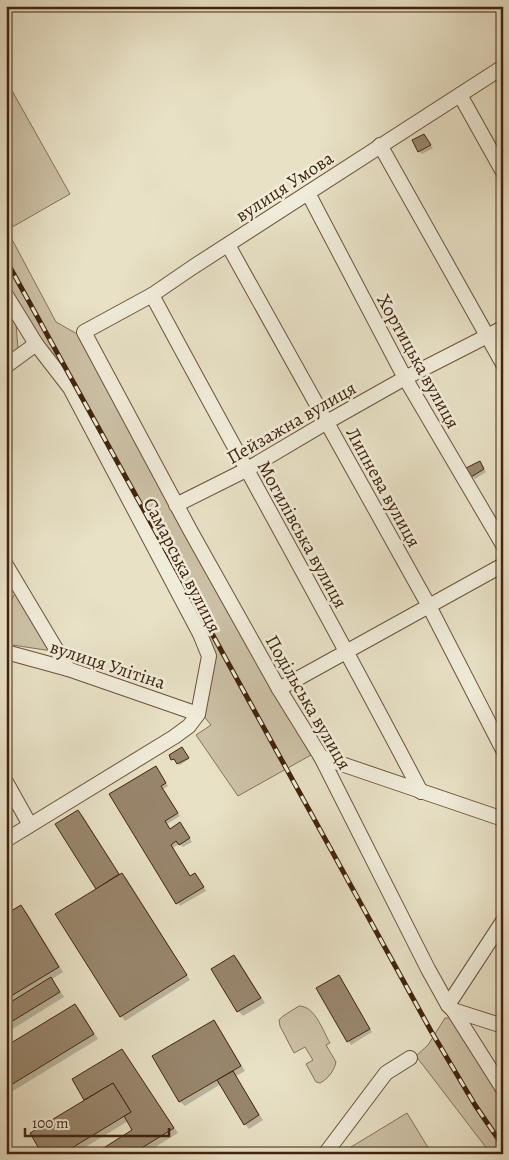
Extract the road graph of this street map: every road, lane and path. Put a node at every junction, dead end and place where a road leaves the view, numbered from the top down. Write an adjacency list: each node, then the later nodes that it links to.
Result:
1 (503, 67): 2 (street, вулиця Умова)
2 (460, 95): 3 (street, вулиця Умова); 4 (street)
3 (380, 146): 5 (street, вулиця Умова); 11 (street)
4 (503, 172)
5 (308, 193): 6 (street, вулиця Умова); 15 (street, Хортицька вулиця)
6 (228, 245): 8 (street, вулиця Умова); 16 (street, Липнева вулиця)
7 (6, 294): 12 (street, Самарська вулиця)
8 (152, 296): 10 (street, вулиця Умова); 17 (street, Могилівська вулиця)
9 (503, 328): 11 (street, Пейзажна вулиця)
10 (84, 332): 18 (street, Подільська вулиця)
11 (487, 336): 13 (street); 15 (street, Пейзажна вулиця)
12 (36, 344): 14 (street); 27 (street, Самарська вулиця)
13 (503, 364)
14 (6, 366)
15 (405, 378): 16 (street, Пейзажна вулиця); 19 (street, Хортицька вулиця)
16 (327, 422): 17 (street, Пейзажна вулиця); 22 (street, Липнева вулиця)
17 (246, 470): 18 (street, Пейзажна вулиця); 23 (street, Могилівська вулиця)
18 (176, 505): 26 (street, Подільська вулиця)
19 (503, 545)
20 (503, 564): 22 (street)
21 (6, 565): 25 (street)
22 (429, 606): 23 (street); 28 (street, Липнева вулиця)
23 (347, 650): 26 (street); 31 (street, Могилівська вулиця)
24 (6, 652): 25 (street, вулиця Улітіна)
25 (68, 669): 27 (street, вулиця Улітіна)
26 (279, 690): 29 (street, Подільська вулиця)
27 (198, 714): 33 (street)
28 (503, 750)
29 (321, 756): 31 (street); 36 (street, Подільська вулиця)
30 (6, 782): 33 (street)
31 (421, 792): 32 (street)
32 (503, 819)
33 (30, 825): 34 (street)
34 (6, 840)
35 (502, 925): 36 (street)
36 (450, 1007): 37 (street); 39 (street, Подільська вулиця)
37 (503, 1026)
38 (410, 1058): 40 (street)
39 (503, 1089)
40 (325, 1154)

